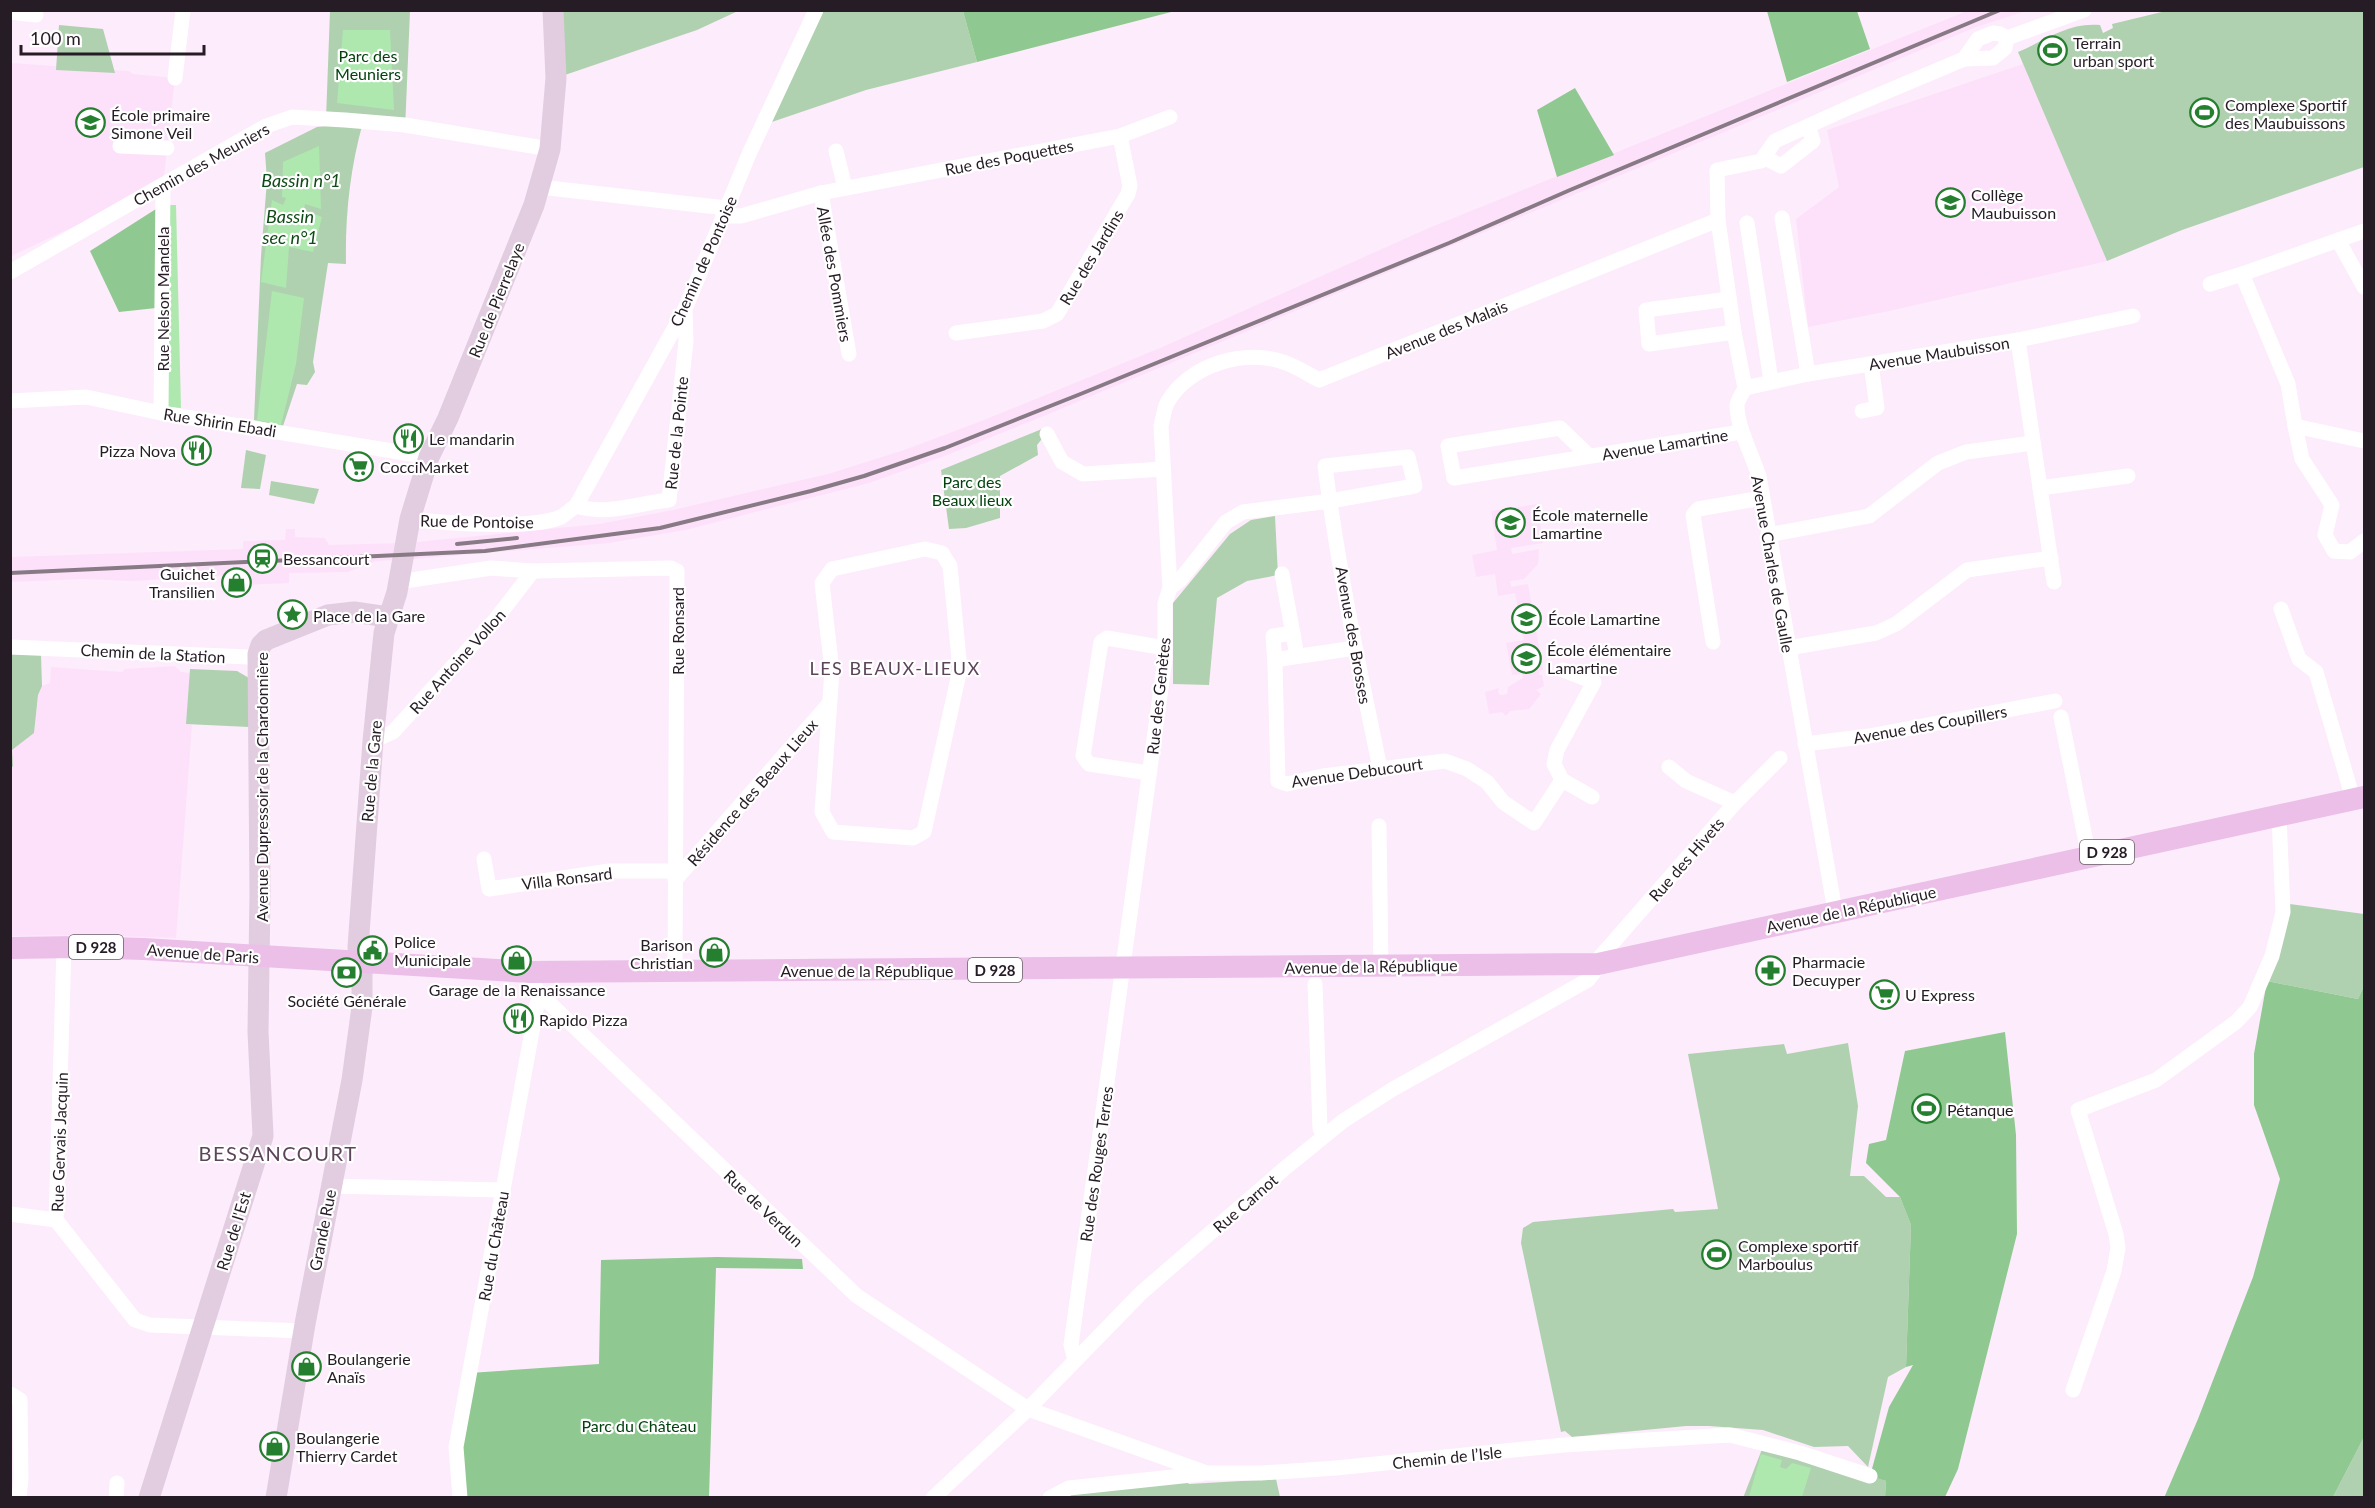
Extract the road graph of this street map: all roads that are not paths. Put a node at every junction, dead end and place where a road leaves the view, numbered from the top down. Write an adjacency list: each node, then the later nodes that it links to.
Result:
1 (183, 10): 9 (street)
2 (553, 10): 15 (main road, Rue de Pierrelaye)
3 (816, 10): 22 (street, Chemin de Pontoise)
4 (2084, 10): 7 (street)
5 (10, 12): 6 (street)
6 (36, 15)
7 (2007, 39): 8 (street); 8 (street)
8 (1964, 59): 11 (street)
9 (175, 78)
10 (1170, 117): 12 (street, Rue des Poquettes)
11 (1808, 126): 17 (street); 17 (street)
12 (1120, 136): 20 (street, Rue des Poquettes); 36 (street, Rue des Jardins)
13 (120, 146): 14 (street)
14 (167, 148)
15 (550, 149): 18 (street, Chemin des Meuniers); 19 (main road, Rue de Pierrelaye)
16 (836, 151): 20 (street)
17 (1764, 157): 24 (street, Avenue Charles de Gaulle)
18 (163, 185): 28 (street, Chemin des Meuniers); 46 (street, Rue Nelson Mandela)
19 (540, 187): 22 (street, Rue des Poquettes); 53 (main road, Rue de Pierrelaye)
20 (845, 188): 21 (street, Rue des Poquettes)
21 (821, 193): 22 (street, Rue des Poquettes); 38 (street, Allée des Pommiers)
22 (724, 212): 33 (street, Chemin de Pontoise)
23 (1782, 218): 40 (street)
24 (1718, 220): 32 (street, Avenue Charles de Gaulle); 43 (street, Avenue des Malais)
25 (1747, 223): 41 (street)
26 (2364, 231): 27 (street)
27 (2338, 240): 29 (street); 31 (street)
28 (10, 272)
29 (2242, 274): 30 (street); 47 (street)
30 (2210, 284)
31 (2364, 287)
32 (1729, 299): 35 (street, Avenue Charles de Gaulle); 35 (street)
33 (685, 309): 59 (street, Chemin de Pontoise); 59 (street, Rue de la Pointe)
34 (2133, 316): 37 (street, Avenue Maubuisson)
35 (1734, 332): 42 (street, Avenue Charles de Gaulle)
36 (956, 333)
37 (2018, 340): 39 (street, Avenue Maubuisson); 51 (street)
38 (849, 354)
39 (1871, 364): 40 (street, Avenue Maubuisson); 45 (street)
40 (1808, 374): 41 (street, Avenue Maubuisson)
41 (1771, 381): 42 (street, Avenue Maubuisson)
42 (1745, 388): 48 (street, Avenue Charles de Gaulle)
43 (1178, 390): 54 (street, Rue des Genètes)
44 (10, 401): 46 (street, Rue Shirin Ebadi)
45 (1862, 411)
46 (161, 413): 53 (street, Rue Shirin Ebadi)
47 (2295, 426): 50 (street); 62 (street)
48 (1741, 432): 52 (street, Avenue Lamartine); 57 (street, Avenue Charles de Gaulle)
49 (1047, 434): 54 (street)
50 (2364, 441)
51 (2033, 443): 56 (street); 61 (street)
52 (1589, 456): 52 (street, Avenue Lamartine)
53 (429, 457): 60 (main road, Rue de Pierrelaye)
54 (1163, 469): 68 (street, Rue des Genètes)
55 (2128, 476): 56 (street)
56 (2040, 488): 63 (street)
57 (1762, 498): 61 (street, Avenue Charles de Gaulle); 72 (street)
58 (1330, 501): 58 (street, Avenue des Brosses); 68 (street, Avenue des Brosses); 75 (street, Avenue des Brosses)
59 (576, 506): 60 (street, Rue de Pontoise)
60 (410, 519): 66 (main road, Rue de Pierrelaye)
61 (1768, 535): 76 (street, Avenue Charles de Gaulle)
62 (2364, 541)
63 (2051, 558): 67 (street); 76 (street)
64 (533, 571): 66 (street, Rue Ronsard); 84 (street, Rue Antoine Vollon); 98 (street, Rue Ronsard)
65 (1282, 574): 71 (street)
66 (398, 582): 70 (main road, Rue de la Gare)
67 (2054, 582)
68 (1170, 588): 74 (street, Rue des Genètes)
69 (2281, 609): 92 (street)
70 (388, 617): 78 (main road, Avenue Dupressoir de la Chardonnière); 84 (main road, Rue de la Gare)
71 (1293, 633): 77 (street); 79 (street, Avenue Debucourt)
72 (1713, 642)
73 (10, 646): 78 (street, Chemin de la Station)
74 (1165, 648): 89 (street, Rue des Genètes); 89 (street)
75 (1355, 648): 77 (street); 88 (street, Avenue des Brosses)
76 (1788, 648): 85 (street, Avenue Charles de Gaulle)
77 (1297, 656): 79 (street)
78 (258, 663): 102 (main road, Avenue Dupressoir de la Chardonnière)
79 (1275, 664): 88 (street, Avenue Debucourt)
80 (1563, 670): 90 (street)
81 (2055, 701): 85 (street, Avenue des Coupillers)
82 (828, 705): 82 (street, Résidence des Beaux Lieux); 98 (street, Résidence des Beaux Lieux)
83 (2061, 717): 96 (street)
84 (373, 741): 103 (main road, Rue de la Gare)
85 (1805, 744): 99 (street, Avenue Charles de Gaulle)
86 (1780, 758): 93 (street, Rue des Hivets)
87 (1669, 767): 93 (street)
88 (1380, 768): 90 (street, Avenue Debucourt)
89 (1149, 773): 105 (street, Rue des Genètes)
90 (1562, 780): 91 (street)
91 (1592, 797)
92 (2359, 798): 94 (main road, Avenue de la République / D 928)
93 (1735, 803): 106 (street, Rue des Hivets)
94 (2278, 815): 96 (main road, Avenue de la République / D 928); 119 (street)
95 (1379, 826): 104 (street)
96 (2089, 856): 99 (main road, Avenue de la République / D 928)
97 (484, 859): 98 (street, Villa Ronsard)
98 (676, 875): 108 (street, Rue Ronsard)
99 (1835, 911): 106 (main road, Avenue de la République / D 928)
100 (64, 947): 101 (main road, Avenue de Paris / D 928); 102 (main road, Avenue de Paris / D 928); 115 (street, Rue Gervais Jacquin)
101 (10, 948)
102 (260, 956): 103 (main road, Avenue de Paris / D 928); 116 (main road, Rue de l'Est)
103 (359, 962): 107 (main road, Avenue de la République / D 928); 112 (main road, Grande Rue)
104 (1381, 966): 105 (main road, Avenue de la République / D 928); 106 (main road, Avenue de la République / D 928)
105 (1122, 968): 108 (main road, Avenue de la République / D 928); 118 (street, Rue des Rouges Terres)
106 (1584, 971): 111 (street, Rue Carnot)
107 (530, 972): 108 (main road, Avenue de la République / D 928); 110 (street, Rue de Verdun)
108 (675, 972)
109 (1315, 984): 111 (street)
110 (541, 995): 113 (street, Rue du Château); 121 (street, Rue de Verdun)
111 (1323, 1136): 118 (street, Rue Carnot)
112 (330, 1186): 113 (street); 117 (main road, Grande Rue)
113 (503, 1190): 127 (street, Rue du Château)
114 (10, 1214): 115 (street)
115 (56, 1220): 116 (street, Rue Gervais Jacquin)
116 (200, 1327): 117 (street, Rue Gervais Jacquin); 125 (main road, Rue de l'Est)
117 (303, 1331): 126 (main road, Grande Rue)
118 (1075, 1360): 121 (street, Rue Carnot)
119 (2073, 1390)
120 (10, 1394): 124 (street)
121 (1028, 1409): 122 (street, Chemin de l’Isle); 128 (street, Rue Carnot)
122 (1207, 1473): 123 (street, Chemin de l’Isle); 129 (street)
123 (1870, 1476)
124 (19, 1497)
125 (149, 1497)
126 (276, 1497)
127 (460, 1497)
128 (933, 1497)
129 (1050, 1497)

